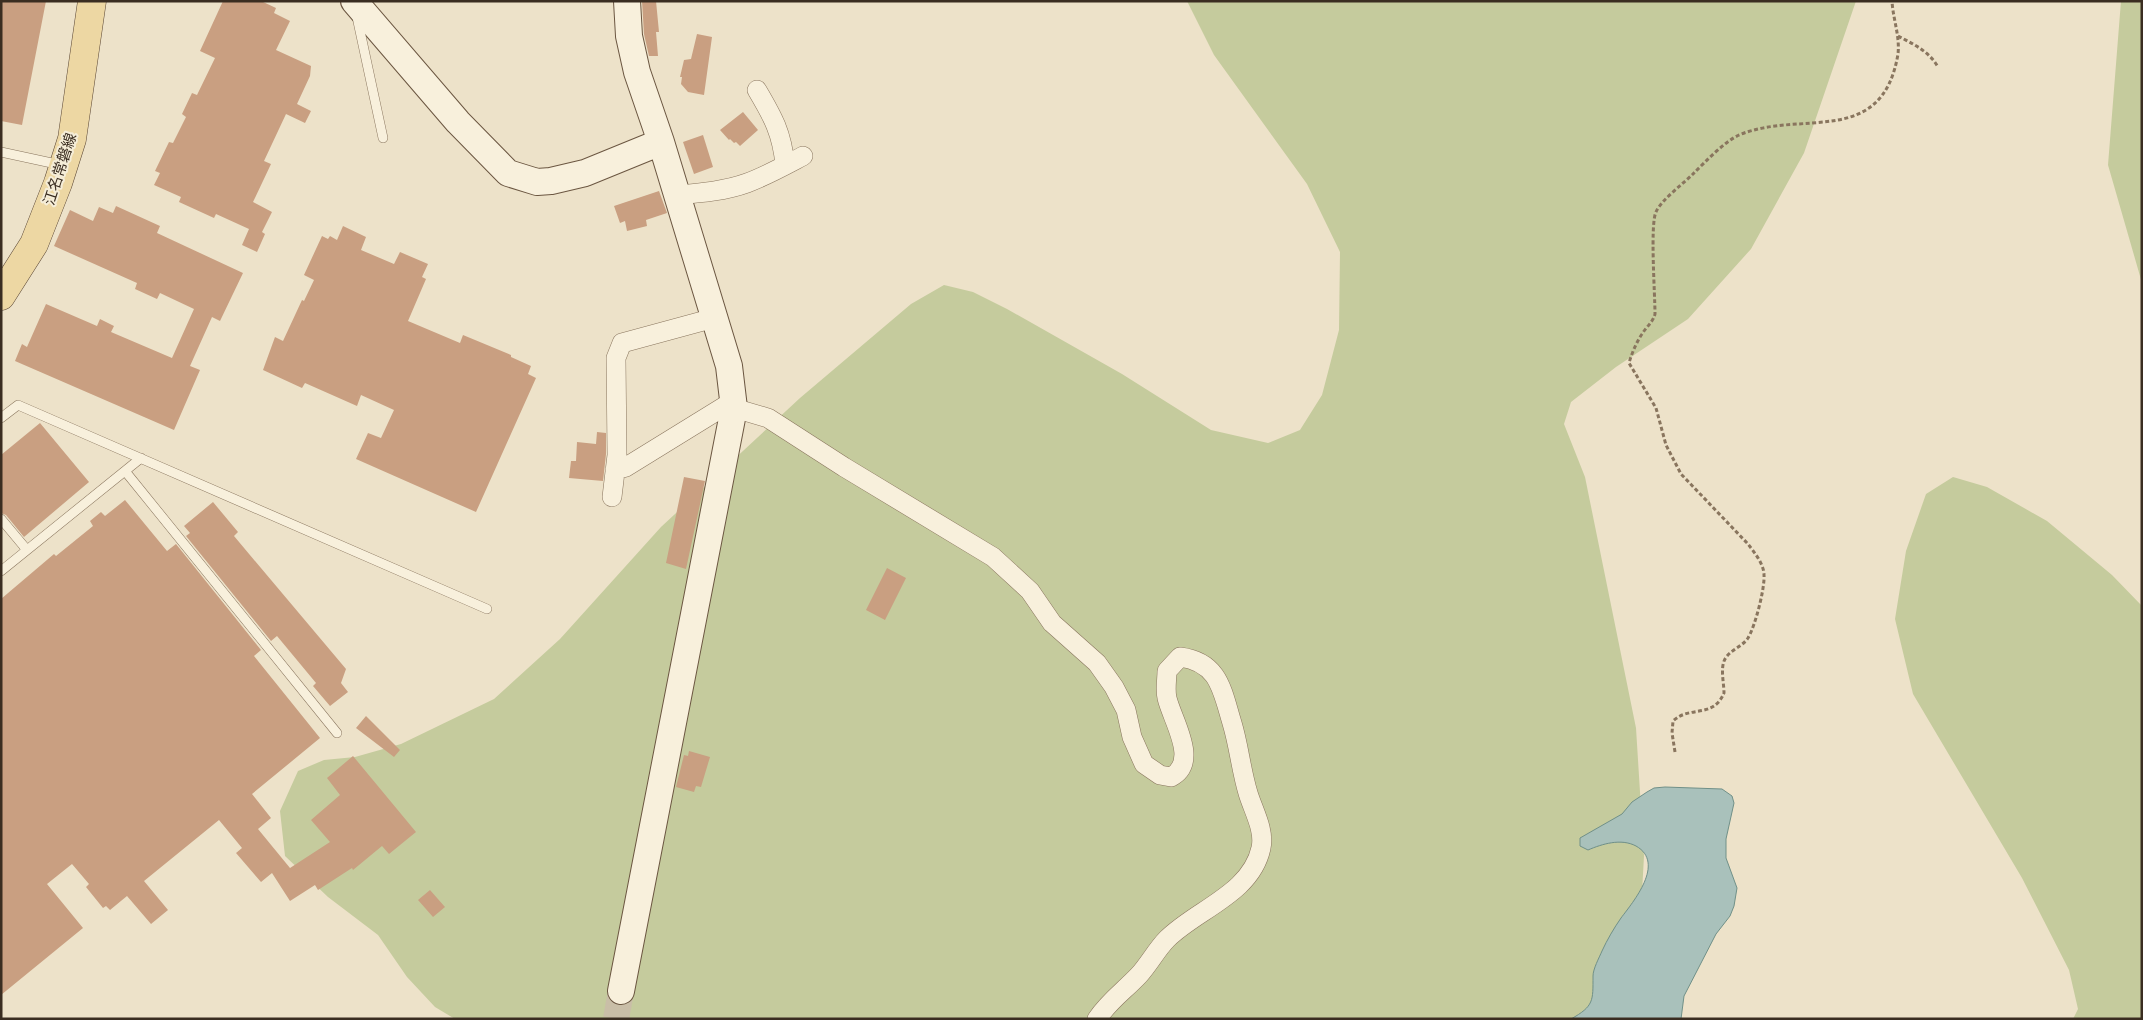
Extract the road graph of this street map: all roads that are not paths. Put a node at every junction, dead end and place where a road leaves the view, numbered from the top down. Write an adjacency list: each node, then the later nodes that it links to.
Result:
1 (92, 1): 9 (main road, 江名常磐線)
2 (627, 1): 6 (street)
3 (356, 3): 5 (lane); 6 (street)
4 (757, 90): 10 (street)
5 (383, 138)
6 (661, 142): 11 (street)
7 (1, 152): 9 (lane)
8 (803, 156): 10 (street)
9 (64, 165): 12 (main road, 江名常磐線)
10 (786, 165): 11 (street)
11 (677, 195): 13 (street)
12 (1, 296)
13 (714, 318): 14 (street); 17 (street)
14 (733, 404): 17 (street); 25 (street); 26 (street)
15 (1, 418): 16 (lane)
16 (141, 458): 18 (lane); 23 (lane)
17 (616, 470): 19 (street)
18 (125, 471): 21 (lane); 24 (lane)
19 (612, 497)
20 (1, 519): 21 (lane)
21 (27, 550): 22 (lane)
22 (1, 571)
23 (487, 609)
24 (337, 732)
25 (621, 991)
26 (1097, 1019)

